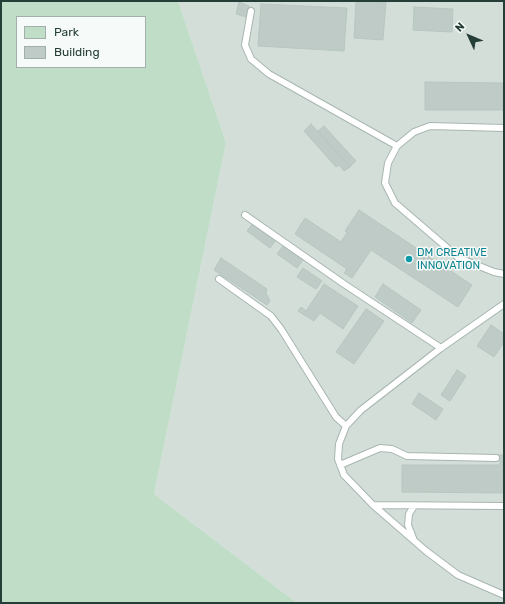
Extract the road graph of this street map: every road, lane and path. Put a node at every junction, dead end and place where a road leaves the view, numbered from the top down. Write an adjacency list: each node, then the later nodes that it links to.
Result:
1 (251, 11): 3 (lane)
2 (504, 128): 3 (lane)
3 (397, 146): 5 (lane)
4 (245, 215): 8 (lane)
5 (504, 274)
6 (218, 280): 9 (lane)
7 (504, 304): 8 (lane)
8 (441, 348): 9 (lane)
9 (346, 426): 11 (lane)
10 (496, 458): 11 (lane)
11 (340, 465): 12 (lane)
12 (373, 505): 13 (lane); 15 (lane)
13 (414, 506): 14 (lane); 15 (lane)
14 (504, 506)
15 (413, 540): 16 (lane)
16 (504, 595)

